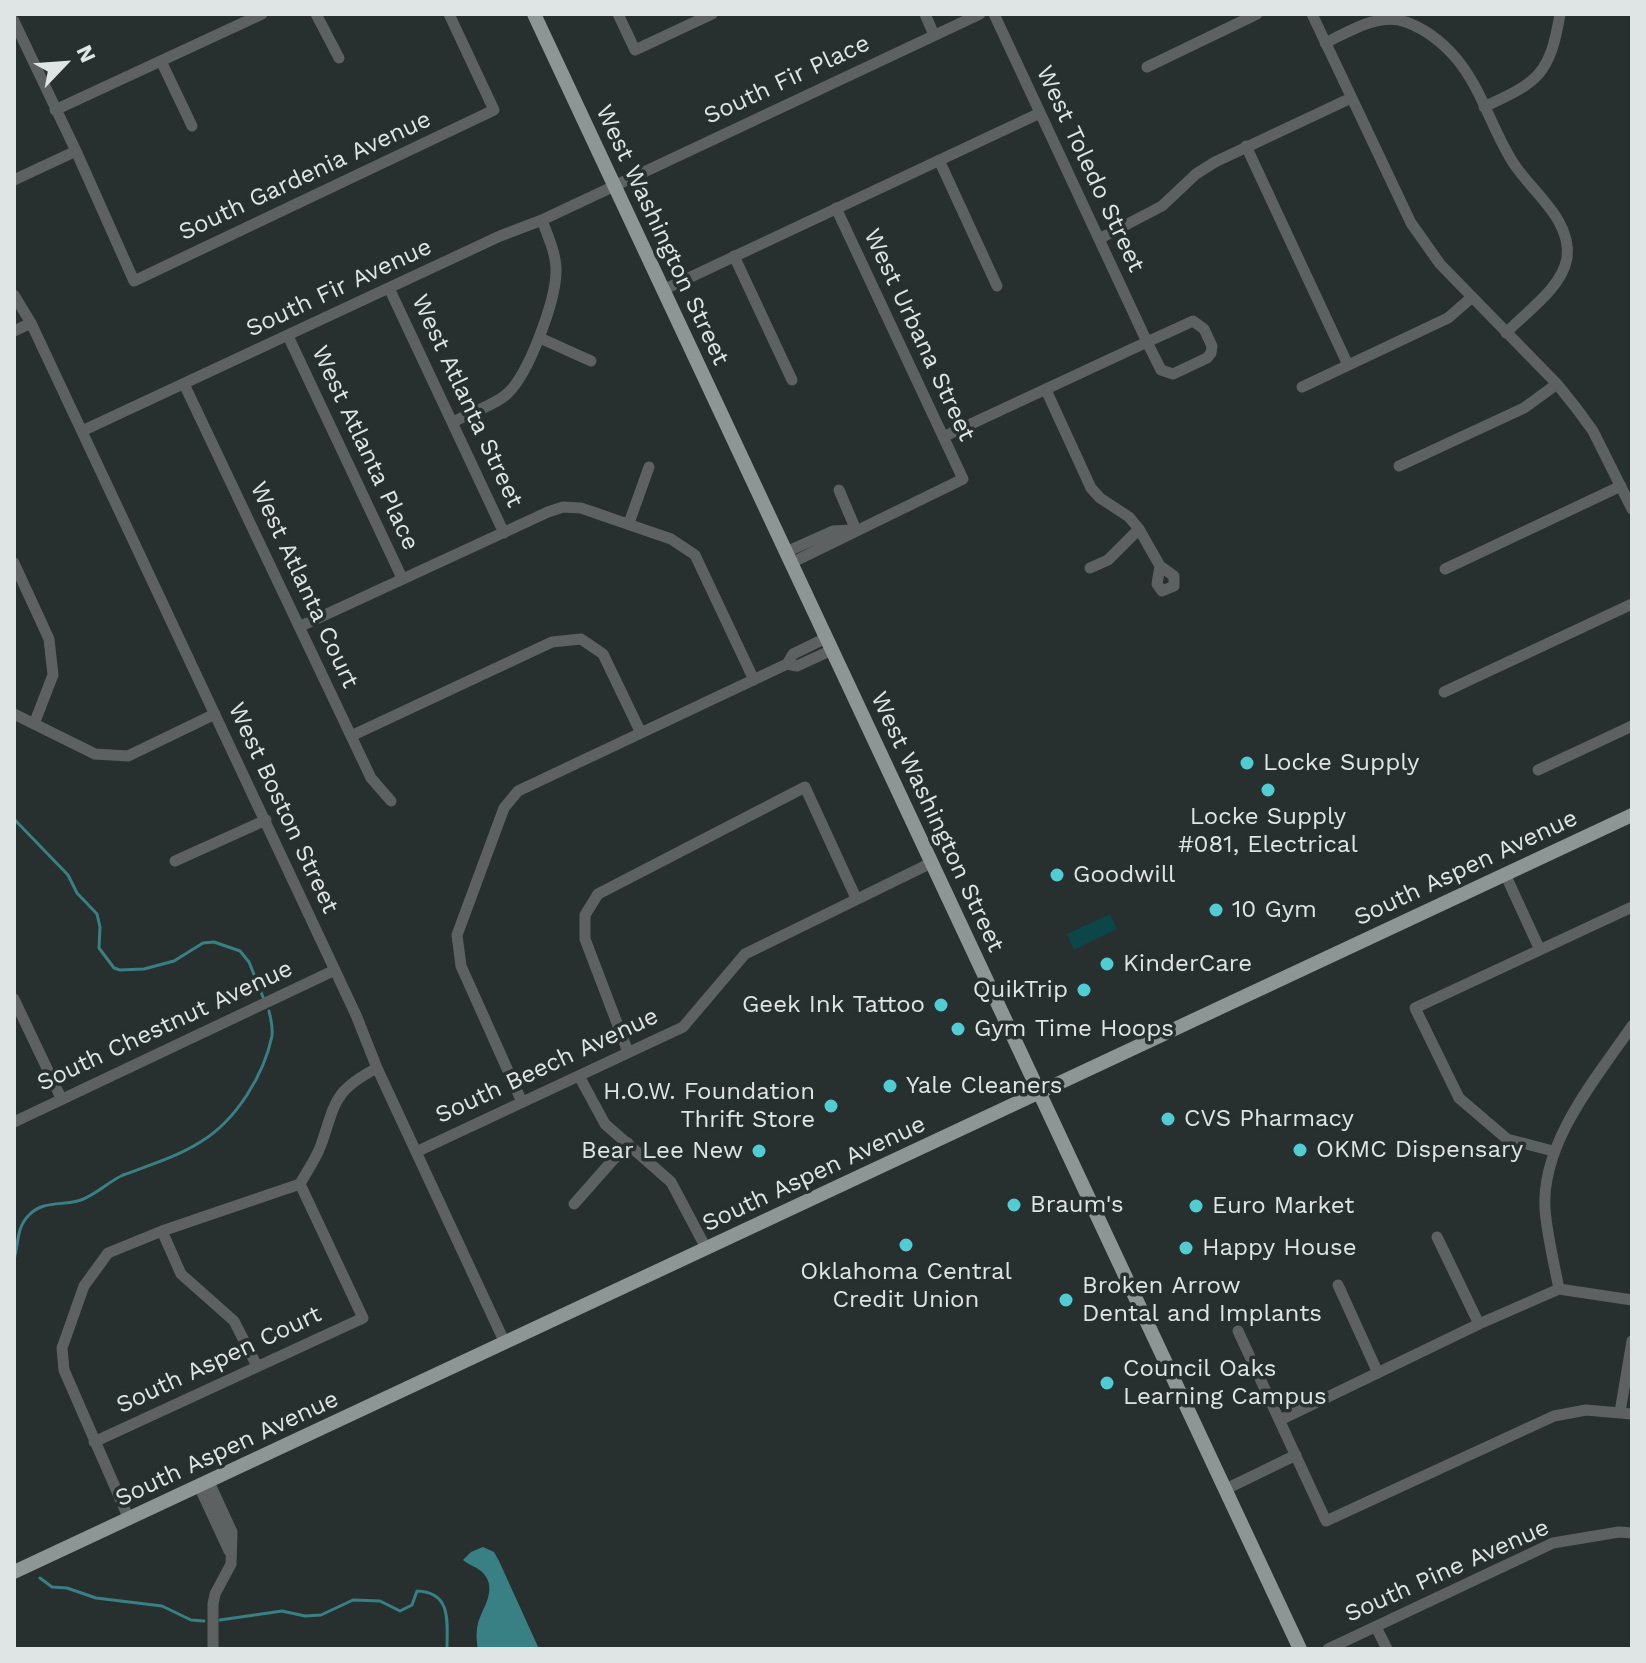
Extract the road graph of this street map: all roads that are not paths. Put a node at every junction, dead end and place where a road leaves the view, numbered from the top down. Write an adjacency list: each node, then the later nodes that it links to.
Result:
1 (262, 14): 17 (street)
2 (316, 14): 16 (street)
3 (449, 14): 25 (street, South Gardenia Avenue)
4 (534, 14): 28 (main road, West Washington Street)
5 (618, 14): 6 (street)
6 (712, 14)
7 (925, 14): 14 (street)
8 (980, 14): 14 (street, South Fir Place)
9 (994, 14): 22 (street, West Toledo Street)
10 (1257, 14): 18 (street)
11 (1312, 14): 15 (street)
12 (1560, 14): 20 (street)
13 (14, 21): 21 (street)
14 (934, 35): 28 (street, South Fir Place)
15 (1325, 43): 19 (street); 20 (street)
16 (339, 58)
17 (161, 61): 21 (street); 23 (street)
18 (1147, 67)
19 (1351, 98): 24 (street); 37 (street)
20 (1484, 107): 40 (street)
21 (55, 110): 25 (street)
22 (1040, 113): 26 (street); 31 (street, West Toledo Street)
23 (192, 126)
24 (1246, 146): 31 (street); 45 (street)
25 (76, 151): 27 (street)
26 (939, 160): 29 (street); 33 (street)
27 (14, 180)
28 (614, 186): 30 (street, South Fir Avenue); 35 (main road, West Washington Street)
29 (836, 208): 32 (street); 53 (street, West Urbana Street)
30 (542, 220): 34 (street, South Fir Avenue); 42 (street)
31 (1099, 239): 43 (street, West Toledo Street)
32 (734, 256): 35 (street); 46 (street)
33 (997, 286)
34 (389, 288): 41 (street, South Fir Avenue); 51 (street, West Atlanta Street)
35 (663, 290): 63 (main road, West Washington Street)
36 (14, 295): 38 (street, West Boston Street)
37 (1471, 298): 40 (street); 45 (street)
38 (31, 323): 39 (street); 52 (street, West Boston Street)
39 (14, 331)
40 (1506, 333): 48 (street)
41 (288, 336): 47 (street, South Fir Avenue); 68 (street, West Atlanta Place)
42 (540, 338): 44 (street); 51 (street)
43 (1147, 342): 43 (street); 50 (street)
44 (591, 361)
45 (1348, 365): 49 (street)
46 (792, 380)
47 (184, 384): 52 (street, South Fir Avenue); 70 (street, West Atlanta Court)
48 (1557, 384): 54 (street); 56 (street)
49 (1302, 387)
50 (1046, 390): 53 (street); 60 (street)
51 (453, 422): 62 (street, West Atlanta Street)
52 (82, 431): 75 (street, West Boston Street)
53 (943, 437): 61 (street, West Urbana Street)
54 (1399, 466)
55 (649, 467): 59 (street)
56 (1621, 486): 58 (street); 67 (street)
57 (839, 490): 61 (street)
58 (1632, 509)
59 (629, 523): 62 (street); 72 (street)
60 (1139, 529): 65 (street); 66 (street)
61 (856, 530): 63 (street)
62 (504, 533): 68 (street)
63 (789, 558): 71 (main road, West Washington Street)
64 (14, 563): 76 (street)
65 (1160, 566)
66 (1090, 568)
67 (1445, 569)
68 (402, 578): 70 (street)
69 (1632, 604): 73 (street)
70 (301, 626): 79 (street, West Atlanta Court)
71 (829, 644): 72 (street); 85 (main road, West Washington Street)
72 (754, 680): 78 (street)
73 (1444, 692)
74 (14, 714): 76 (street)
75 (215, 714): 76 (street); 83 (street, West Boston Street)
76 (34, 724)
77 (1632, 726): 80 (street)
78 (640, 731): 79 (street); 98 (street)
79 (351, 736): 81 (street, West Atlanta Court)
80 (1538, 770)
81 (391, 801)
82 (1632, 815): 86 (main road, South Aspen Avenue)
83 (266, 820): 84 (street); 90 (street, West Boston Street)
84 (175, 861)
85 (931, 863): 87 (street, South Beech Avenue); 96 (main road, West Washington Street)
86 (1505, 874): 89 (street); 96 (main road, South Aspen Avenue)
87 (856, 898): 93 (street, South Beech Avenue); 93 (street)
88 (1632, 907): 89 (street)
89 (1540, 950): 101 (street)
90 (335, 970): 94 (street, West Boston Street); 97 (street, South Chestnut Avenue)
91 (14, 999): 97 (street)
92 (1632, 1026): 101 (street)
93 (628, 1052): 95 (street, South Beech Avenue)
94 (377, 1068): 102 (street, West Boston Street); 103 (street)
95 (579, 1076): 98 (street, South Beech Avenue); 100 (street)
96 (1040, 1093): 107 (main road, South Aspen Avenue); 122 (main road, West Washington Street)
97 (61, 1098): 99 (street, South Chestnut Avenue)
98 (522, 1102): 102 (street, South Beech Avenue)
99 (14, 1122)
100 (628, 1143): 104 (street); 107 (street)
101 (1553, 1151): 109 (street)
102 (416, 1152): 114 (street, West Boston Street)
103 (300, 1184): 105 (street); 115 (street, South Aspen Court)
104 (574, 1204)
105 (162, 1231): 115 (street); 119 (street)
106 (1437, 1237): 111 (street)
107 (706, 1248): 114 (main road, South Aspen Avenue)
108 (1338, 1285): 116 (street)
109 (1559, 1289): 110 (street); 111 (street)
110 (1632, 1300)
111 (1479, 1324): 116 (street)
112 (1238, 1331): 118 (street)
113 (1632, 1341): 117 (street)
114 (505, 1343): 121 (main road, South Aspen Avenue)
115 (257, 1366): 119 (street, South Aspen Court)
116 (1378, 1373): 118 (street)
117 (1626, 1413): 120 (street)
118 (1280, 1420): 120 (street)
119 (94, 1442): 123 (street)
120 (1296, 1455): 122 (street)
121 (204, 1484): 123 (main road, South Aspen Avenue); 127 (street)
122 (1226, 1489): 128 (main road, West Washington Street)
123 (129, 1519): 125 (main road, South Aspen Avenue)
124 (1632, 1533): 126 (street, South Pine Avenue)
125 (14, 1572)
126 (1376, 1627): 129 (street, South Pine Avenue); 130 (street)
127 (213, 1649)
128 (1300, 1649)
129 (1328, 1649)
130 (1387, 1649)

